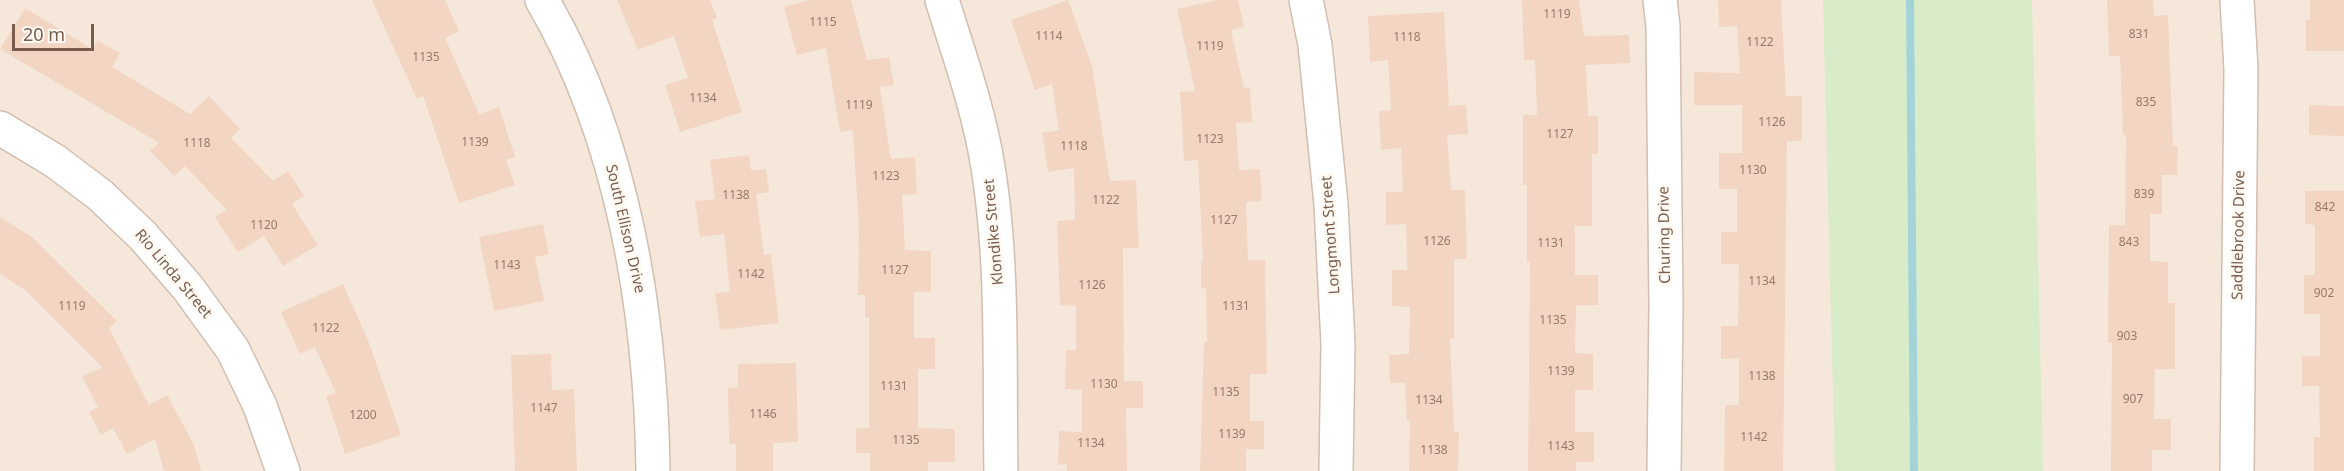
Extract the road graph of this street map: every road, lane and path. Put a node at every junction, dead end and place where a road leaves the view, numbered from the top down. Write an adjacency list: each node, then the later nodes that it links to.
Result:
1 (542, 0): 8 (street, South Ellison Drive)
2 (942, 0): 9 (street, Klondike Street)
3 (1306, 0): 10 (street, Longmont Street)
4 (1660, 0): 11 (street, Churing Drive)
5 (2237, 0): 12 (street, Saddlebrook Drive)
6 (0, 128): 7 (street, Rio Linda Street)
7 (283, 471)
8 (653, 471)
9 (1000, 471)
10 (1336, 471)
11 (1664, 471)
12 (2237, 471)

